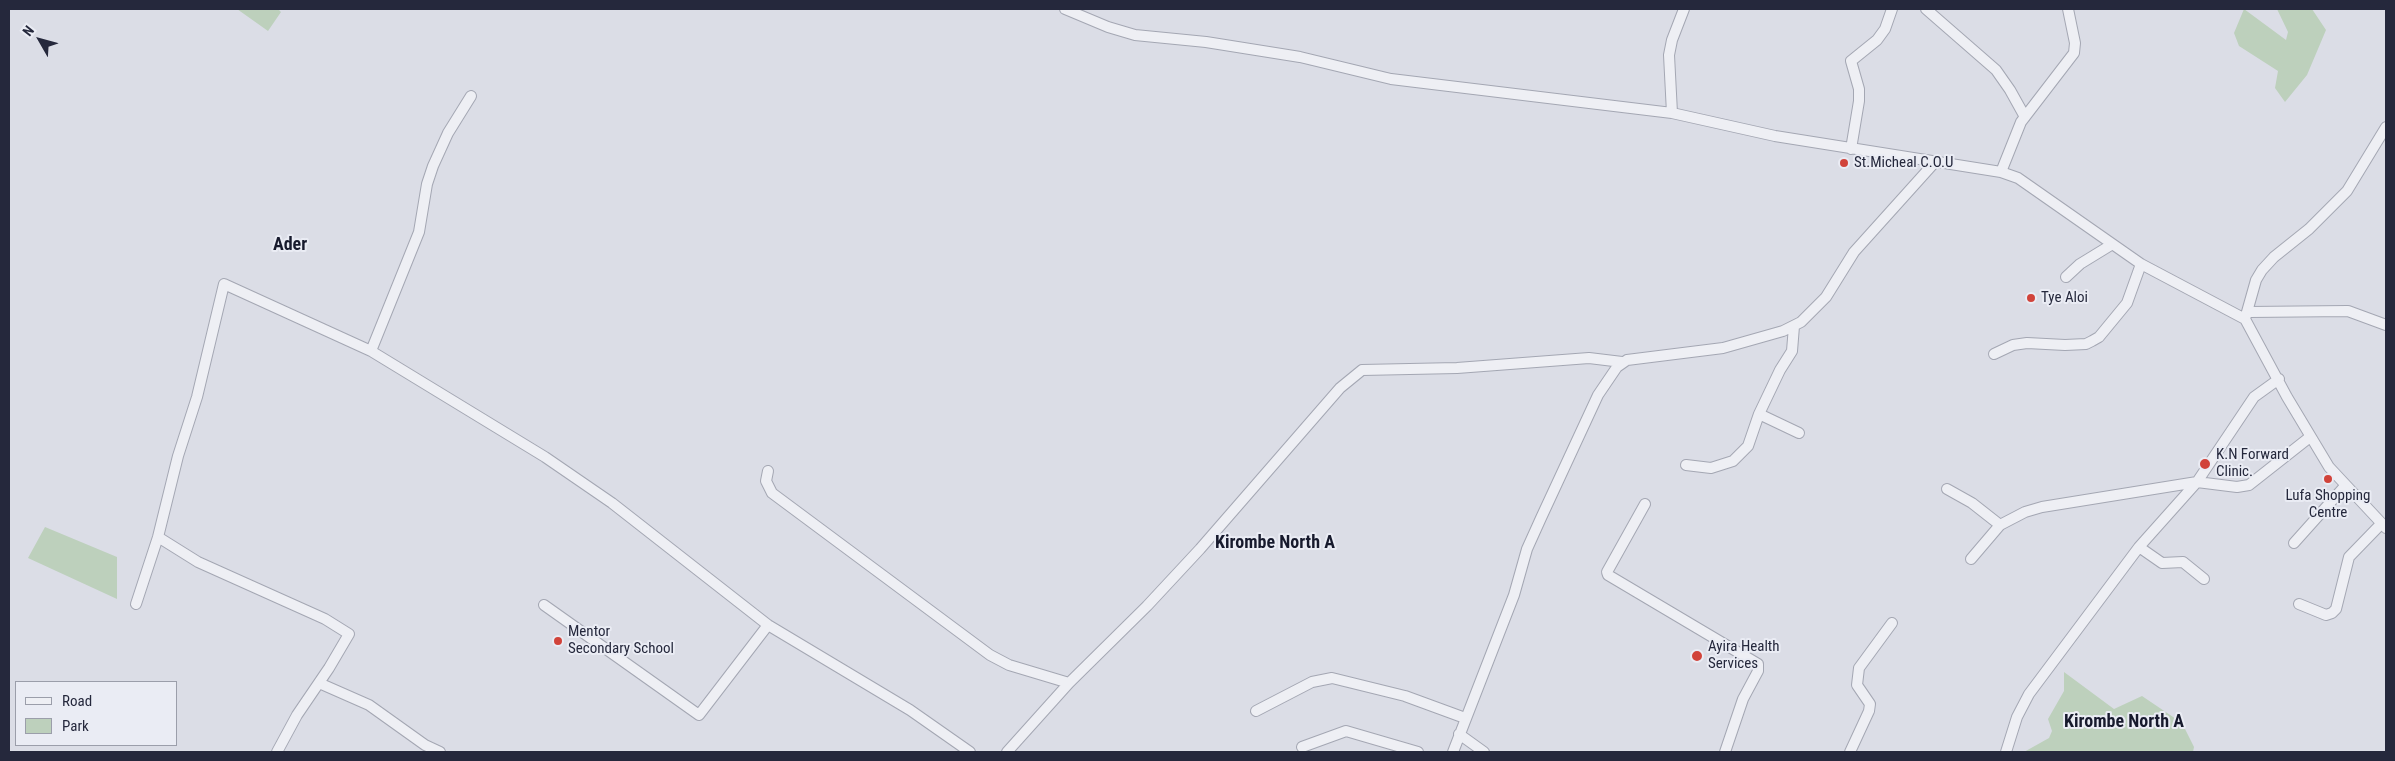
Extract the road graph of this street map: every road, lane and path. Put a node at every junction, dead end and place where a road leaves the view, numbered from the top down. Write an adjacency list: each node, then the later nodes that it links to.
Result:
1 (1064, 9): 7 (street)
2 (1684, 9): 7 (street)
3 (1892, 9): 10 (street)
4 (1926, 9): 8 (street)
5 (2068, 9): 8 (street)
6 (471, 96): 19 (street)
7 (1672, 113): 10 (street)
8 (2025, 117): 12 (street)
9 (2386, 127): 16 (street)
10 (1851, 149): 11 (street)
11 (1935, 162): 12 (street); 17 (street)
12 (2001, 172): 13 (street)
13 (2111, 245): 14 (street); 15 (street)
14 (2141, 264): 16 (street); 20 (street)
15 (2066, 277)
16 (2247, 315): 18 (street); 22 (street)
17 (1794, 326): 21 (street); 23 (street)
18 (2386, 326)
19 (371, 351): 34 (street); 43 (street)
20 (1994, 354)
21 (1622, 362): 44 (street); 47 (street)
22 (2279, 379): 25 (street); 28 (street)
23 (1759, 414): 24 (street); 26 (street)
24 (1800, 433)
25 (2310, 437): 28 (street); 29 (street)
26 (1686, 465)
27 (768, 471): 44 (street)
28 (2197, 482): 32 (street); 36 (street)
29 (2345, 486): 33 (street); 35 (street)
30 (1947, 490): 32 (street)
31 (1645, 504): 57 (street)
32 (2000, 525): 37 (street)
33 (2384, 526): 40 (street)
34 (158, 536): 39 (street); 45 (street)
35 (2294, 543)
36 (2139, 547): 38 (street); 59 (street)
37 (1971, 558)
38 (2204, 579)
39 (136, 604)
40 (2299, 604)
41 (544, 605): 43 (street)
42 (1892, 623): 58 (street)
43 (768, 625): 50 (street)
44 (1069, 682): 53 (street)
45 (319, 683): 51 (street); 52 (street)
46 (1256, 711): 47 (street)
47 (1465, 718): 48 (street)
48 (1459, 734): 55 (street); 56 (street)
49 (1302, 747): 54 (street)
50 (967, 751)
51 (277, 752)
52 (440, 752)
53 (1007, 752)
54 (1418, 752)
55 (1453, 752)
56 (1484, 752)
57 (1724, 752)
58 (1850, 752)
59 (2006, 752)

